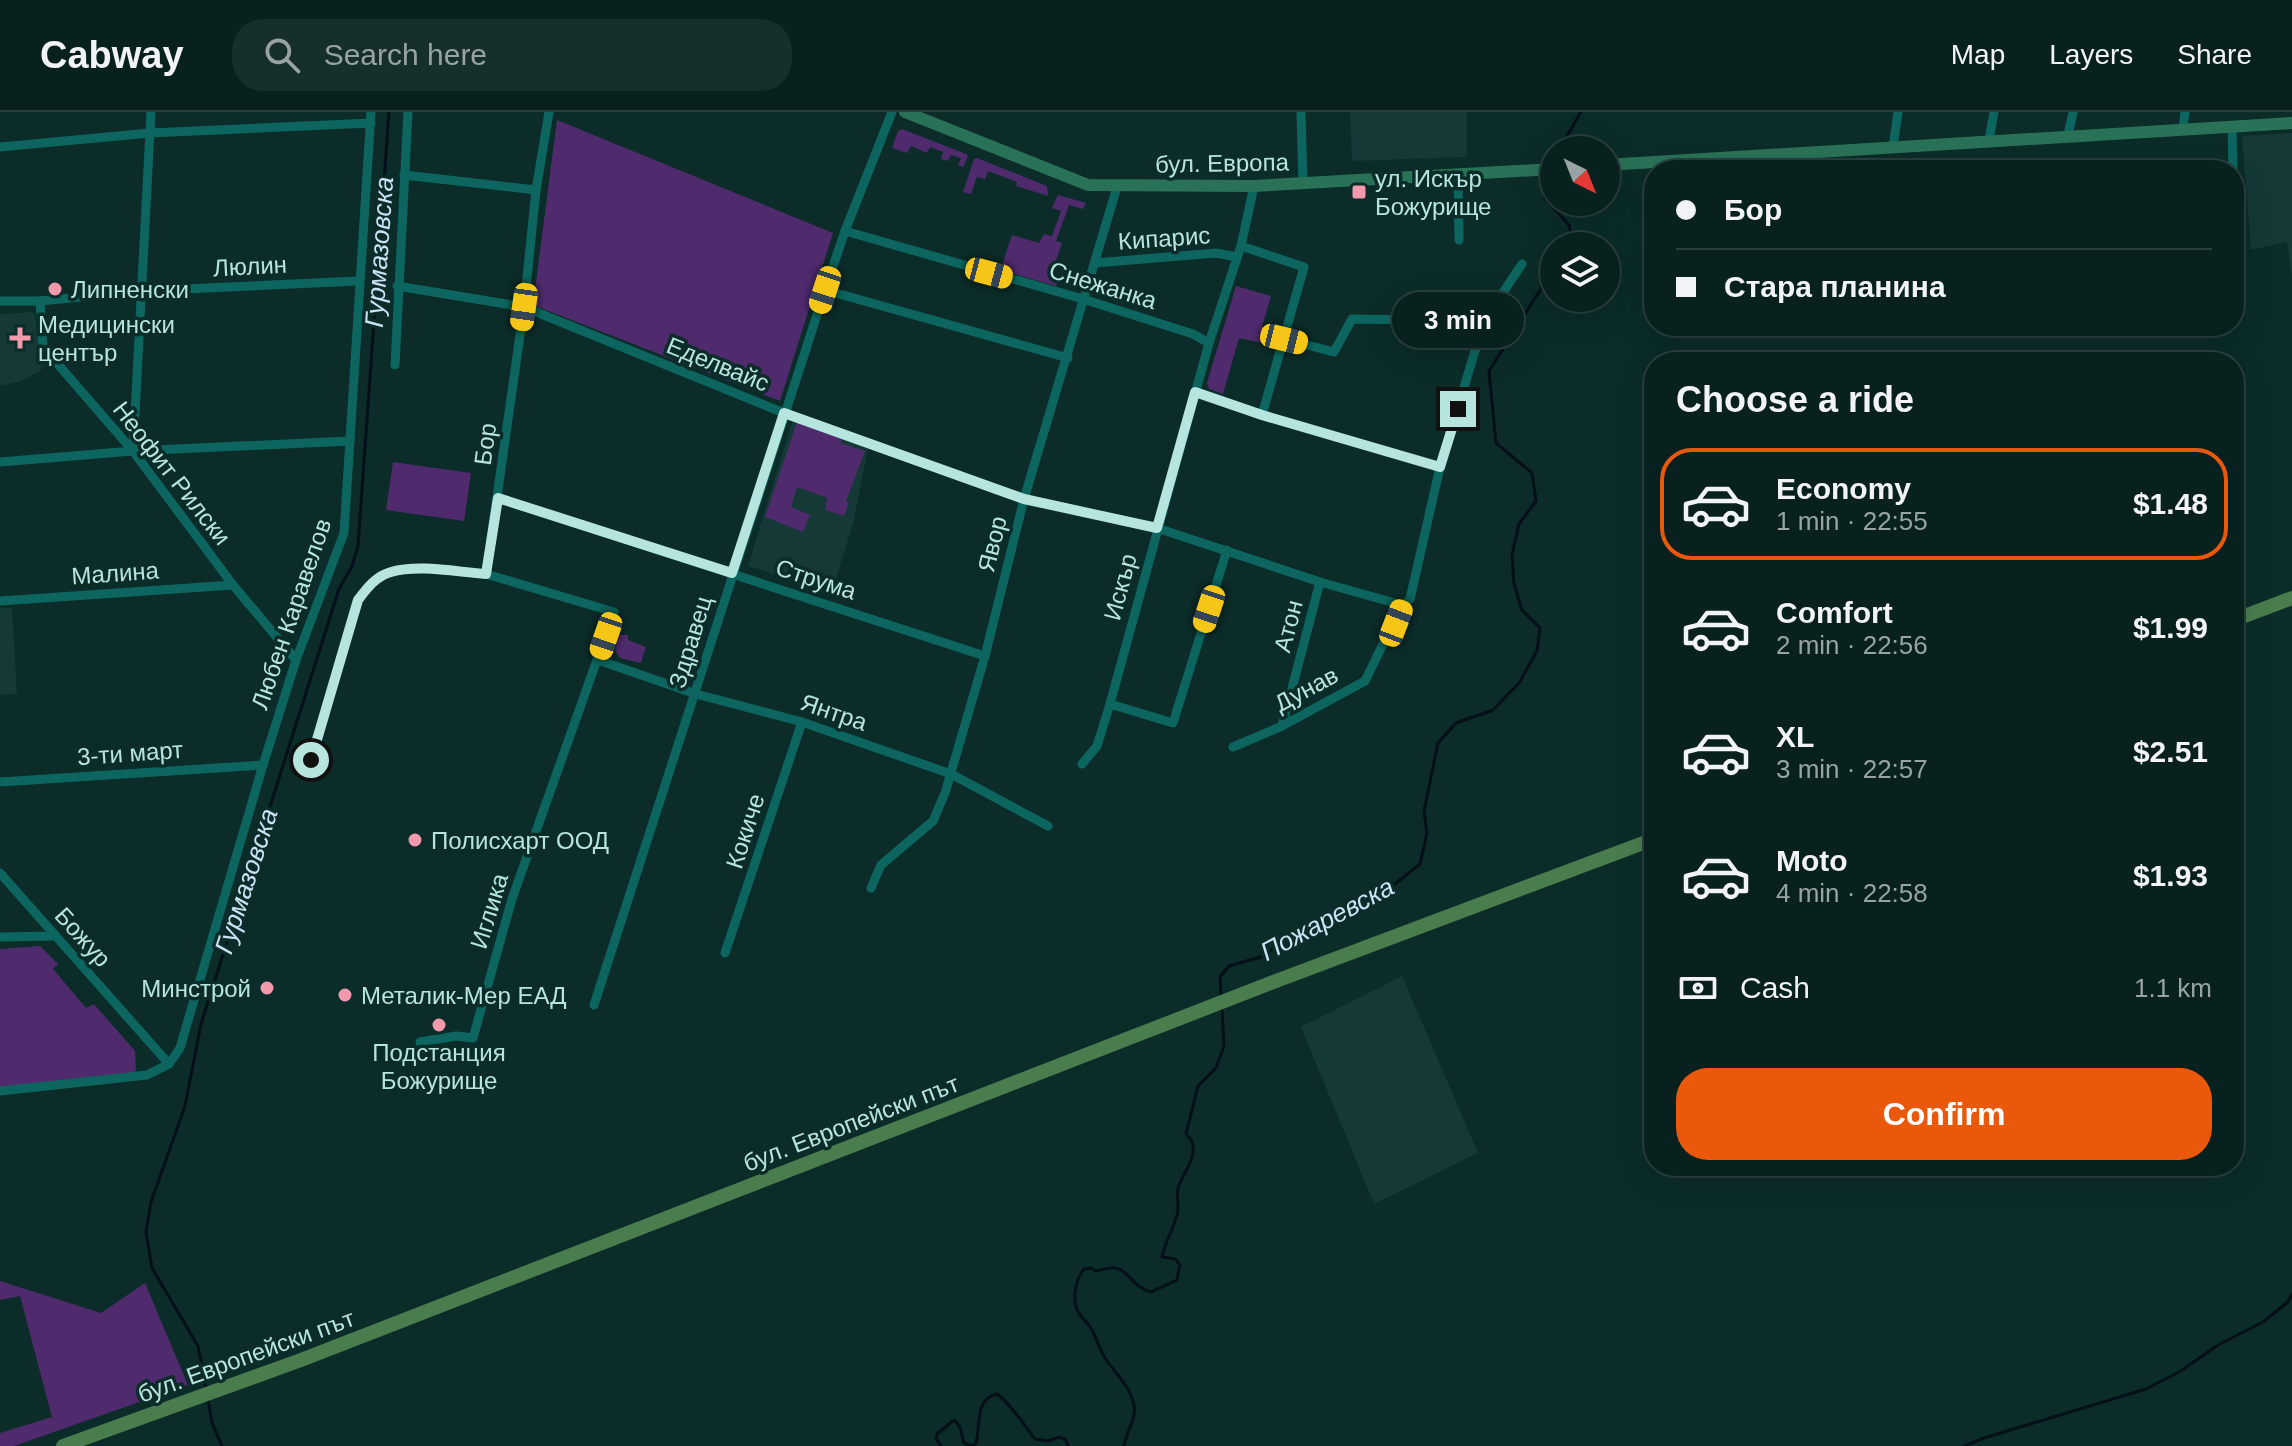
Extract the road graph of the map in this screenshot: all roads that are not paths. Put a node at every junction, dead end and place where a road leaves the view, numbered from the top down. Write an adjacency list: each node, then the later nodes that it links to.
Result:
1 (151, 112): 15 (street)
2 (408, 112): 28 (street)
3 (549, 112): 32 (street, Бор)
4 (892, 112): 33 (street, Здравец)
5 (905, 112): 31 (street, бул. Европа)
6 (1301, 112): 29 (street)
7 (1898, 112): 19 (street)
8 (1994, 112): 17 (street)
9 (2073, 112): 16 (street)
10 (2185, 112): 14 (street)
11 (371, 117): 15 (street); 39 (street, Любен Каравелов)
12 (2292, 123): 13 (street)
13 (2232, 126): 14 (street); 23 (street)
14 (2183, 128): 16 (street)
15 (150, 133): 18 (street); 42 (street)
16 (2068, 135): 17 (street)
17 (1989, 140): 19 (street)
18 (0, 147)
19 (1893, 147): 20 (street)
20 (1814, 152): 21 (street); 22 (street)
21 (1686, 160)
22 (1812, 160)
23 (2233, 160)
24 (1644, 163): 25 (street)
25 (1620, 164)
26 (1540, 169): 27 (street, бул. Европа)
27 (1458, 174): 29 (street, бул. Европа); 34 (street)
28 (404, 175): 32 (street); 40 (street)
29 (1303, 183): 30 (street, бул. Европа)
30 (1254, 186): 31 (street, бул. Европа); 35 (street, Искър)
31 (1117, 187): 37 (street, Явор)
32 (536, 190): 46 (street, Бор)
33 (845, 231): 41 (street, Здравец); 43 (street, Снежанка)
34 (1459, 240)
35 (1241, 246): 36 (street, Искър); 48 (street)
36 (1237, 257): 37 (street, Кипарис); 49 (street, Искър)
37 (1095, 263): 43 (street, Явор)
38 (1522, 264): 47 (street, Дунав)
39 (358, 281): 42 (street, Люлин); 55 (street, Любен Каравелов)
40 (397, 286): 46 (street, Еделвайс); 51 (street)
41 (825, 290): 50 (street); 53 (street, Здравец)
42 (141, 291): 45 (street, Люлин); 56 (street)
43 (1083, 299): 49 (street, Снежанка); 50 (street, Явор)
44 (0, 301): 45 (street, Люлин)
45 (40, 301): 56 (street, Неофит Рилски)
46 (524, 307): 53 (street, Еделвайс); 59 (street, Бор)
47 (1484, 321): 48 (street); 58 (street, Дунав)
48 (1284, 339): 54 (street)
49 (1209, 343): 52 (street, Искър)
50 (1068, 358): 60 (street, Явор)
51 (395, 365)
52 (1195, 392): 54 (street); 61 (street, Искър)
53 (784, 413): 60 (street, Еделвайс); 63 (street, Здравец)
54 (1262, 415): 58 (street)
55 (350, 441): 56 (street); 72 (street, Любен Каравелов)
56 (133, 451): 57 (street); 66 (street, Неофит Рилски)
57 (0, 462)
58 (1440, 467): 69 (street, Дунав)
59 (498, 498): 63 (street, Струма); 64 (street, Бор)
60 (1024, 499): 61 (street, Еделвайс); 71 (street, Явор)
61 (1157, 528): 62 (street, Еделвайс); 75 (street, Искър)
62 (1227, 550): 65 (street, Еделвайс); 75 (street)
63 (732, 573): 71 (street, Струма); 74 (street, Здравец)
64 (486, 574): 73 (street, Иглика); 79 (street)
65 (1320, 582): 69 (street, Еделвайс); 77 (street, Атон)
66 (233, 585): 68 (street, Малина); 72 (street, Неофит Рилски)
67 (2292, 598): 70 (main road)
68 (0, 601)
69 (1402, 605): 77 (street, Дунав)
70 (2244, 616)
71 (985, 656): 82 (street, Явор)
72 (296, 660): 81 (street, Любен Каравелов)
73 (598, 660): 74 (street, Янтра); 92 (street, Иглика)
74 (696, 694): 76 (street, Янтра); 91 (street, Здравец)
75 (1110, 704): 80 (street, Искър)
76 (802, 722): 82 (street, Янтра); 90 (street, Кокиче)
77 (1282, 726): 78 (street, Дунав)
78 (1233, 747)
79 (311, 760)
80 (1082, 764)
81 (263, 765): 83 (street, 3-ти март); 93 (street, Любен Каравелов)
82 (951, 774): 84 (street, Янтра); 87 (street, Явор)
83 (0, 782)
84 (1048, 826)
85 (1644, 843): 95 (main road, бул. Европейски път)
86 (0, 873): 88 (street, Божур)
87 (871, 888)
88 (54, 936): 89 (street); 93 (street, Божур)
89 (0, 937)
90 (725, 953)
91 (594, 1005)
92 (420, 1042)
93 (169, 1064): 94 (street)
94 (0, 1091)
95 (63, 1446)

